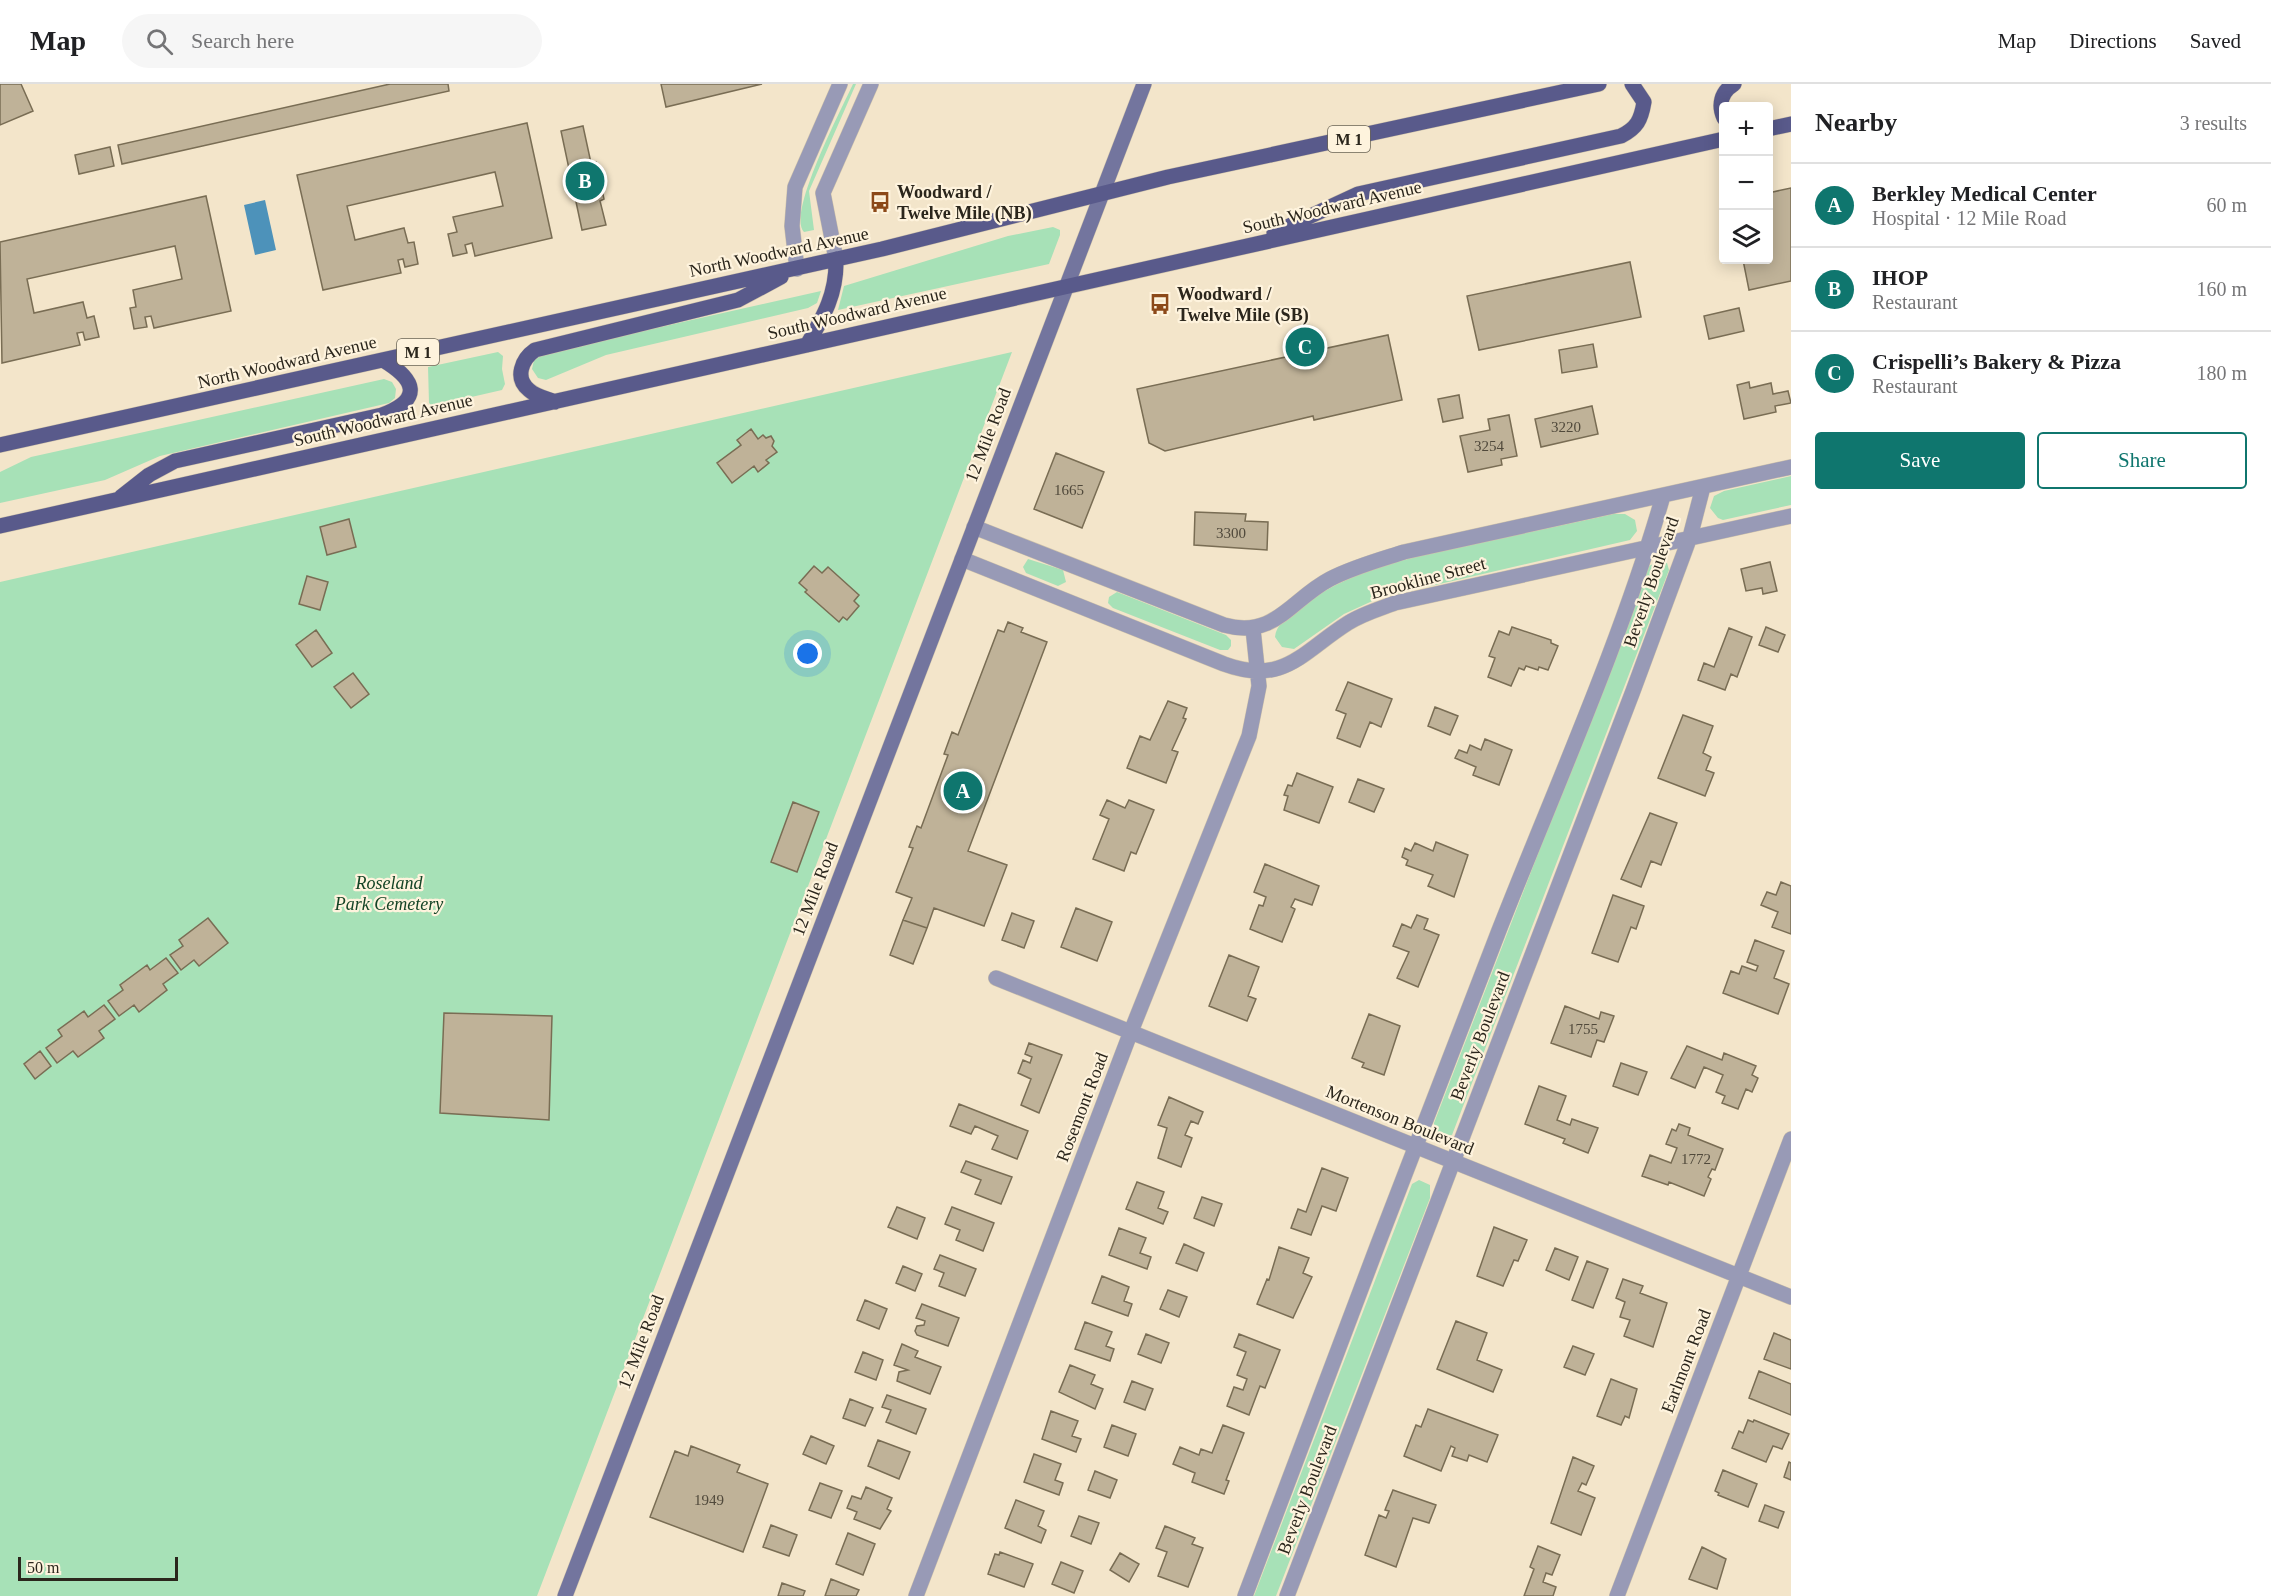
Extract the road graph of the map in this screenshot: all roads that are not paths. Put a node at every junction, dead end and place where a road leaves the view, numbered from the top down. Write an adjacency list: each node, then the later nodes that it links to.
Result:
1 (840, 84): 14 (street)
2 (871, 84): 13 (street)
3 (1144, 84): 11 (main road, 12 Mile Road)
4 (1599, 84): 11 (main road, North Woodward Avenue / M 1)
5 (1632, 84): 12 (main road)
6 (1734, 84): 7 (main road)
7 (1721, 102)
8 (1791, 124): 9 (main road)
9 (1773, 128)
10 (1719, 140): 12 (main road, South Woodward Avenue)
11 (1101, 195): 13 (main road, North Woodward Avenue / M 1); 15 (main road, 12 Mile Road)
12 (1247, 245): 15 (main road, South Woodward Avenue)
13 (836, 259): 14 (main road, North Woodward Avenue / M 1); 16 (main road)
14 (797, 269): 17 (main road, North Woodward Avenue / M 1); 18 (main road)
15 (1067, 285): 16 (main road, South Woodward Avenue); 26 (main road, 12 Mile Road)
16 (807, 345): 18 (main road, South Woodward Avenue)
17 (383, 360): 19 (main road, North Woodward Avenue / M 1); 23 (main road)
18 (555, 402): 23 (main road, South Woodward Avenue)
19 (0, 445)
20 (1791, 467): 21 (street, Brookline Street)
21 (1703, 487): 22 (street, Brookline Street); 27 (street, Beverly Boulevard)
22 (1663, 496): 28 (street, Beverly Boulevard); 30 (street, Brookline Street)
23 (118, 499): 25 (main road, South Woodward Avenue)
24 (1791, 516): 27 (street, Brookline Street)
25 (0, 526)
26 (974, 527): 29 (main road, 12 Mile Road); 30 (street)
27 (1689, 537): 28 (street, Brookline Street); 36 (street, Beverly Boulevard)
28 (1648, 546): 31 (street, Brookline Street); 35 (street, Beverly Boulevard)
29 (962, 560): 31 (street); 39 (main road, 12 Mile Road)
30 (1253, 629): 31 (street, Rosemont Road)
31 (1259, 673): 33 (street, Rosemont Road)
32 (996, 978): 33 (street, Mortenson Boulevard)
33 (1130, 1034): 35 (street, Mortenson Boulevard); 40 (street, Rosemont Road)
34 (1791, 1139): 37 (street, Earlmont Road)
35 (1416, 1147): 36 (street, Mortenson Boulevard); 41 (street, Beverly Boulevard)
36 (1453, 1161): 37 (street, Mortenson Boulevard); 42 (street, Beverly Boulevard)
37 (1739, 1276): 38 (street, Mortenson Boulevard); 43 (street, Earlmont Road)
38 (1791, 1297)
39 (565, 1596)
40 (916, 1596)
41 (1245, 1596)
42 (1287, 1596)
43 (1617, 1596)

